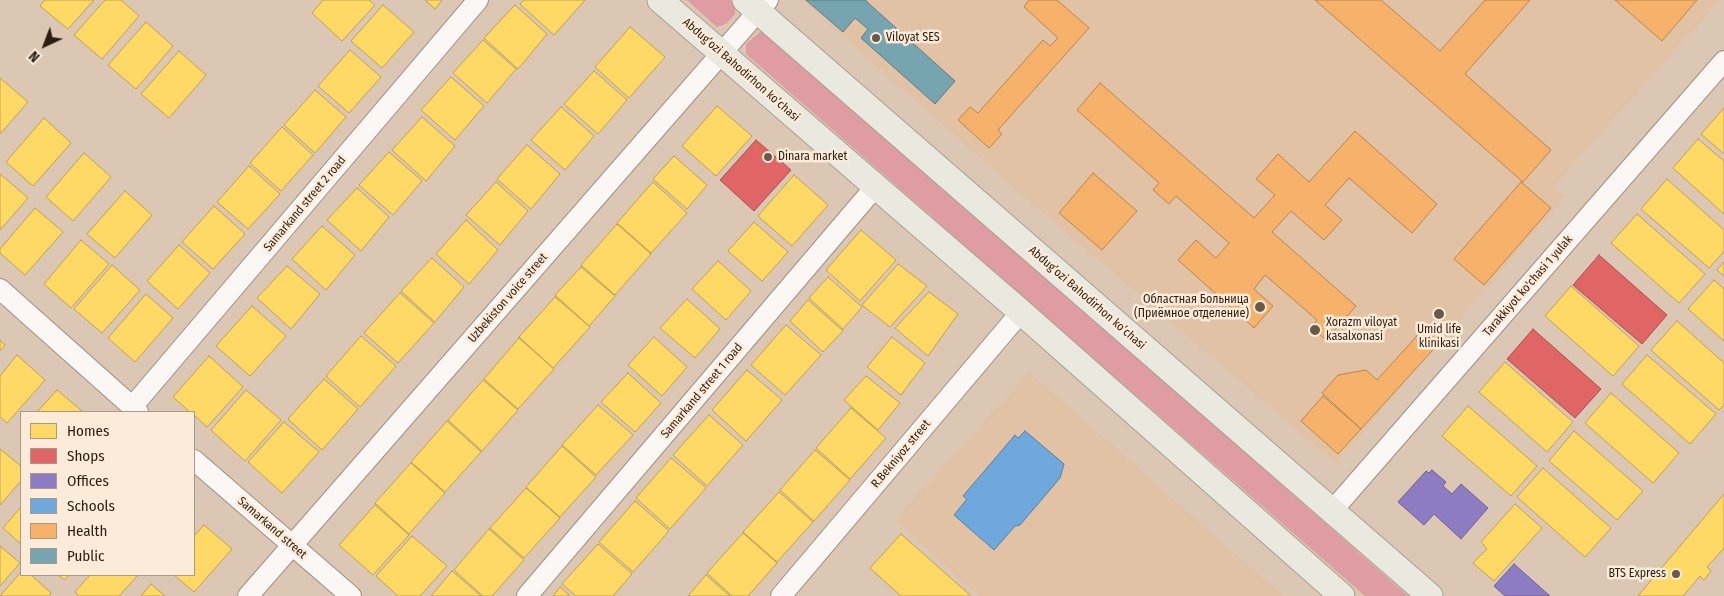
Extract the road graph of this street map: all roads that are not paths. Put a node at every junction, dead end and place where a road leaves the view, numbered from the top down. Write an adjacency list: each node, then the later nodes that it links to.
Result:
1 (478, 0): 9 (street, Samarkand street 2 road)
2 (660, 0): 4 (main road, Abdug’ozi Bahodirhon ko’chasi)
3 (757, 4): 4 (street, Uzbekiston voice street); 11 (main road, Abdug’ozi Bahodirhon ko’chasi)
4 (721, 54): 6 (main road, Abdug’ozi Bahodirhon ko’chasi); 12 (street, Uzbekiston voice street)
5 (1724, 61): 11 (street, Tarakkiyot ko'chasi 1 yulak)
6 (876, 186): 8 (main road, Abdug’ozi Bahodirhon ko’chasi); 15 (street, Samarkand street 1 road)
7 (0, 289): 9 (street)
8 (1021, 312): 16 (street, R.Bekniyoz street); 17 (main road, Abdug’ozi Bahodirhon ko’chasi)
9 (135, 410)
10 (195, 461): 12 (street, Samarkand street)
11 (1332, 511): 18 (main road, Abdug’ozi Bahodirhon ko’chasi)
12 (292, 544): 13 (street, Uzbekiston voice street); 14 (street, Samarkand street)
13 (248, 596)
14 (351, 596)
15 (527, 596)
16 (781, 596)
17 (1342, 596)
18 (1430, 596)

